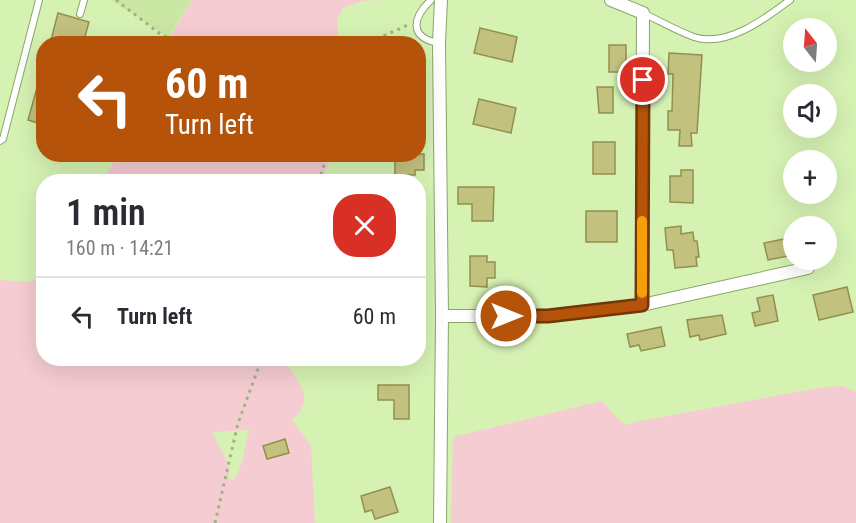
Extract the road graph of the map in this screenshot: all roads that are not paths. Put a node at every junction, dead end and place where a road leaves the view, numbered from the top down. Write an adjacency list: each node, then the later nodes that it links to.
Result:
1 (39, 0): 12 (lane)
2 (84, 0): 8 (lane)
3 (431, 0): 9 (lane)
4 (441, 0): 11 (street)
5 (611, 0): 7 (street)
6 (790, 0): 7 (lane)
7 (643, 13): 14 (street)
8 (80, 14)
9 (421, 36)
10 (426, 41): 11 (lane)
11 (440, 43): 15 (street)
12 (0, 141)
13 (799, 270): 14 (street)
14 (642, 305): 15 (street)
15 (442, 316): 16 (street)
16 (440, 523)

